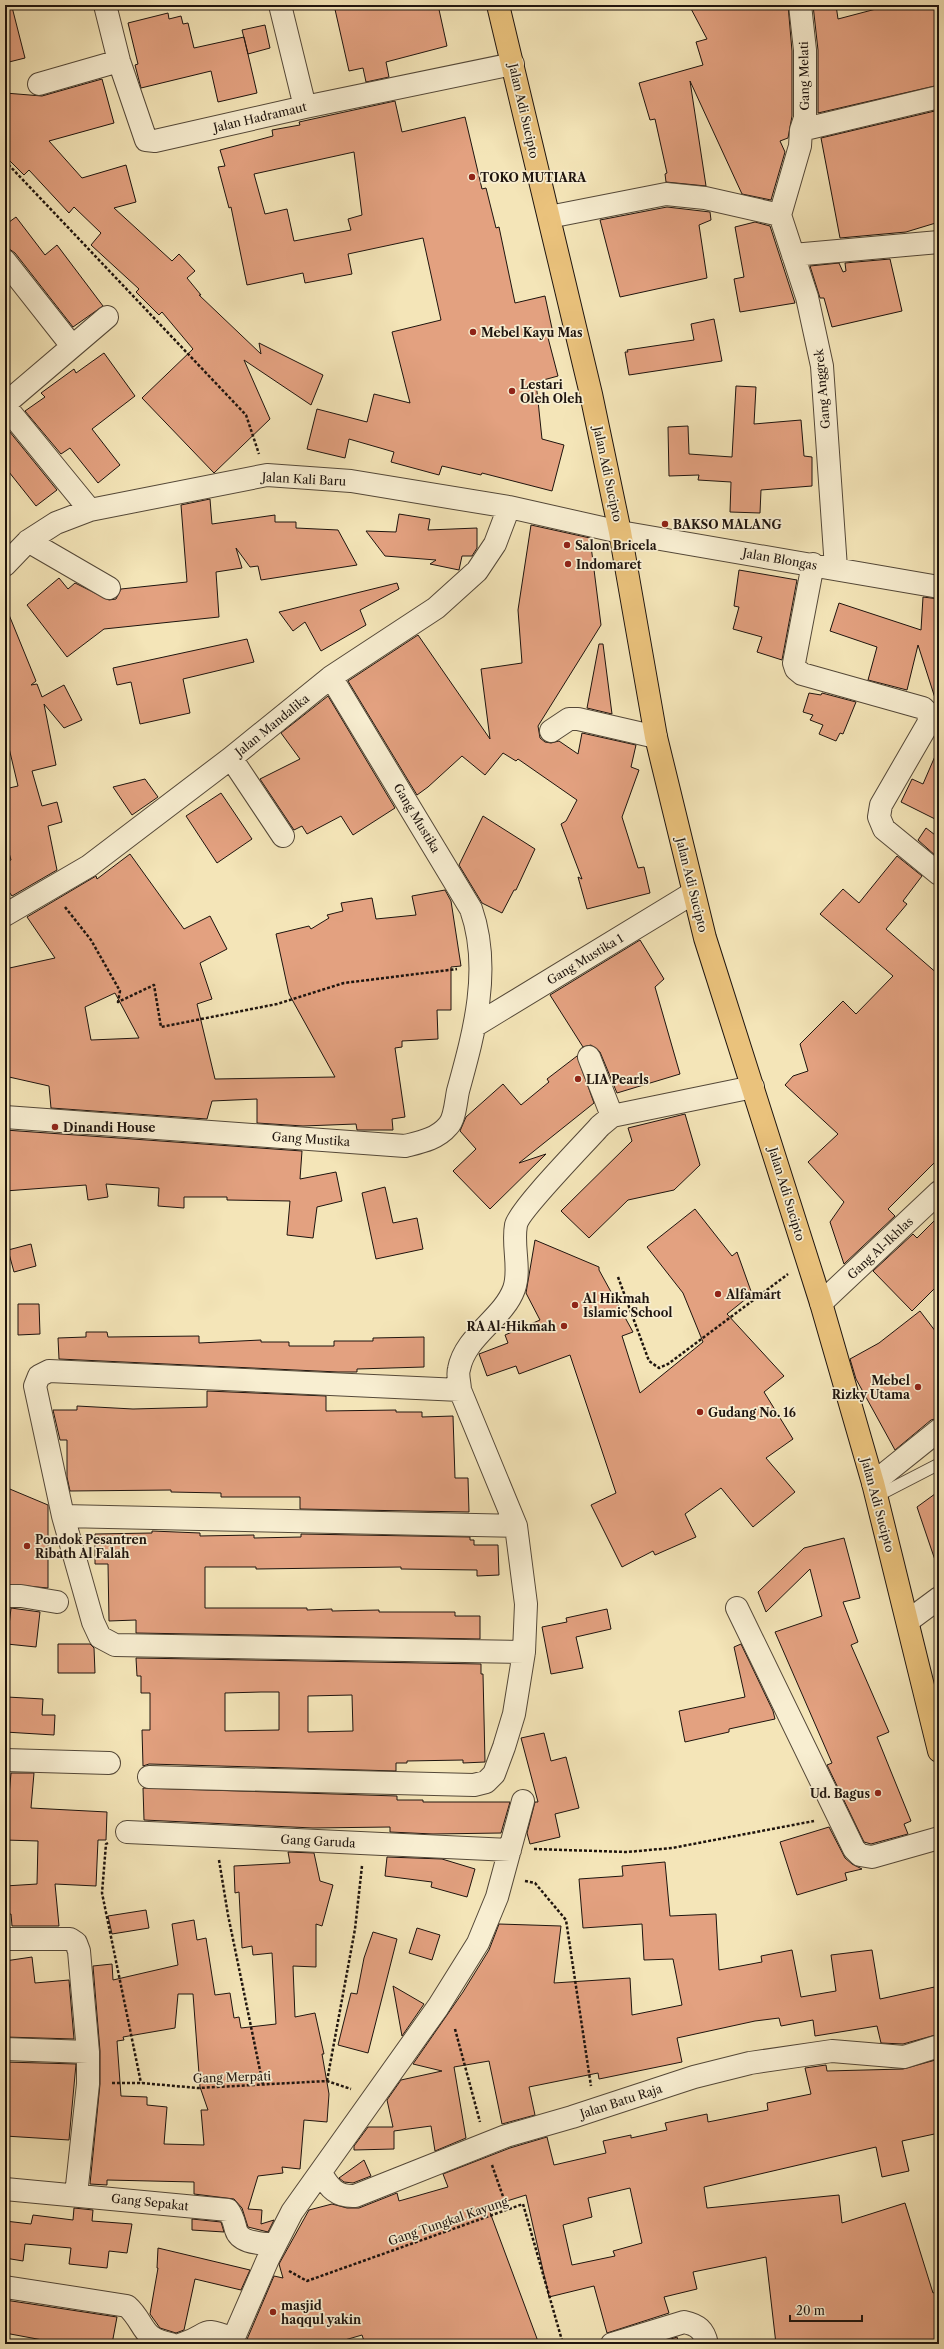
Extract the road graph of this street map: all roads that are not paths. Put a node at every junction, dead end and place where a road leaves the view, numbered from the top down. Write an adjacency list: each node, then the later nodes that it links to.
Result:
1 (105, 5): 5 (street, Jalan Hadramaut)
2 (280, 5): 9 (street)
3 (498, 5): 6 (highway, Jalan Adi Sucipto)
4 (800, 5): 10 (street, Gang Melati)
5 (119, 61): 7 (street); 9 (street, Jalan Hadramaut)
6 (513, 64): 9 (street, Jalan Hadramaut); 12 (highway, Jalan Adi Sucipto)
7 (39, 84)
8 (939, 97): 10 (street)
9 (305, 107)
10 (801, 130): 11 (street, Gang Melati)
11 (780, 215): 12 (street); 14 (street, Gang Anggrek)
12 (549, 217): 21 (highway, Jalan Adi Sucipto)
13 (939, 242): 14 (street)
14 (793, 255): 25 (street, Gang Anggrek)
15 (5, 261): 17 (street)
16 (108, 317): 17 (street)
17 (72, 346): 18 (street)
18 (5, 403): 20 (street)
19 (509, 507): 20 (street, Jalan Kali Baru); 21 (street, Jalan Kali Baru); 28 (street, Jalan Mandalika)
20 (90, 510): 22 (street, Jalan Kali Baru)
21 (620, 532): 23 (street, Jalan Blongas); 30 (highway, Jalan Adi Sucipto)
22 (28, 541): 24 (street, Jalan Kali Baru); 27 (street)
23 (812, 564): 25 (street, Jalan Blongas); 33 (street)
24 (5, 565)
25 (836, 568): 26 (street, Jalan Blongas)
26 (939, 587)
27 (109, 588)
28 (331, 677): 31 (street, Jalan Mandalika); 36 (street, Gang Mustika)
29 (551, 731): 30 (street)
30 (656, 737): 34 (highway, Jalan Adi Sucipto)
31 (231, 758): 32 (street); 35 (street, Jalan Mandalika)
32 (283, 836)
33 (939, 874)
34 (693, 893): 36 (street, Gang Mustika 1); 38 (highway, Jalan Adi Sucipto)
35 (5, 915)
36 (476, 1025): 40 (street, Gang Mustika)
37 (589, 1057): 39 (street)
38 (753, 1087): 39 (street); 42 (highway, Jalan Adi Sucipto)
39 (612, 1116): 43 (street)
40 (5, 1117)
41 (939, 1192): 42 (street, Gang Al-Ikhlas)
42 (821, 1303): 46 (highway, Jalan Adi Sucipto)
43 (460, 1390): 47 (street); 48 (street)
44 (939, 1430): 46 (street)
45 (939, 1464): 46 (lane)
46 (875, 1490): 53 (highway, Jalan Adi Sucipto)
47 (63, 1516): 48 (street); 54 (street)
48 (516, 1526): 54 (street)
49 (5, 1596): 51 (street)
50 (939, 1598): 53 (street)
51 (56, 1602)
52 (737, 1608): 61 (street)
53 (908, 1621): 55 (highway, Jalan Adi Sucipto)
54 (524, 1652): 58 (street)
55 (939, 1751)
56 (5, 1760): 57 (street)
57 (109, 1763)
58 (149, 1777)
59 (523, 1801): 62 (street)
60 (127, 1832): 62 (street, Gang Garuda)
61 (939, 1838)
62 (510, 1850): 67 (street)
63 (5, 1939): 66 (street)
64 (939, 2046): 67 (street, Jalan Batu Raja)
65 (5, 2049): 66 (street)
66 (88, 2052): 69 (street)
67 (321, 2173): 70 (street)
68 (5, 2189): 69 (street, Gang Sepakat)
69 (76, 2195): 70 (street, Gang Sepakat)
70 (271, 2252): 72 (street)
71 (5, 2287): 73 (street)
72 (232, 2342): 74 (street)
73 (171, 2344)
74 (182, 2344)
75 (612, 2344): 76 (street)
76 (707, 2344)

